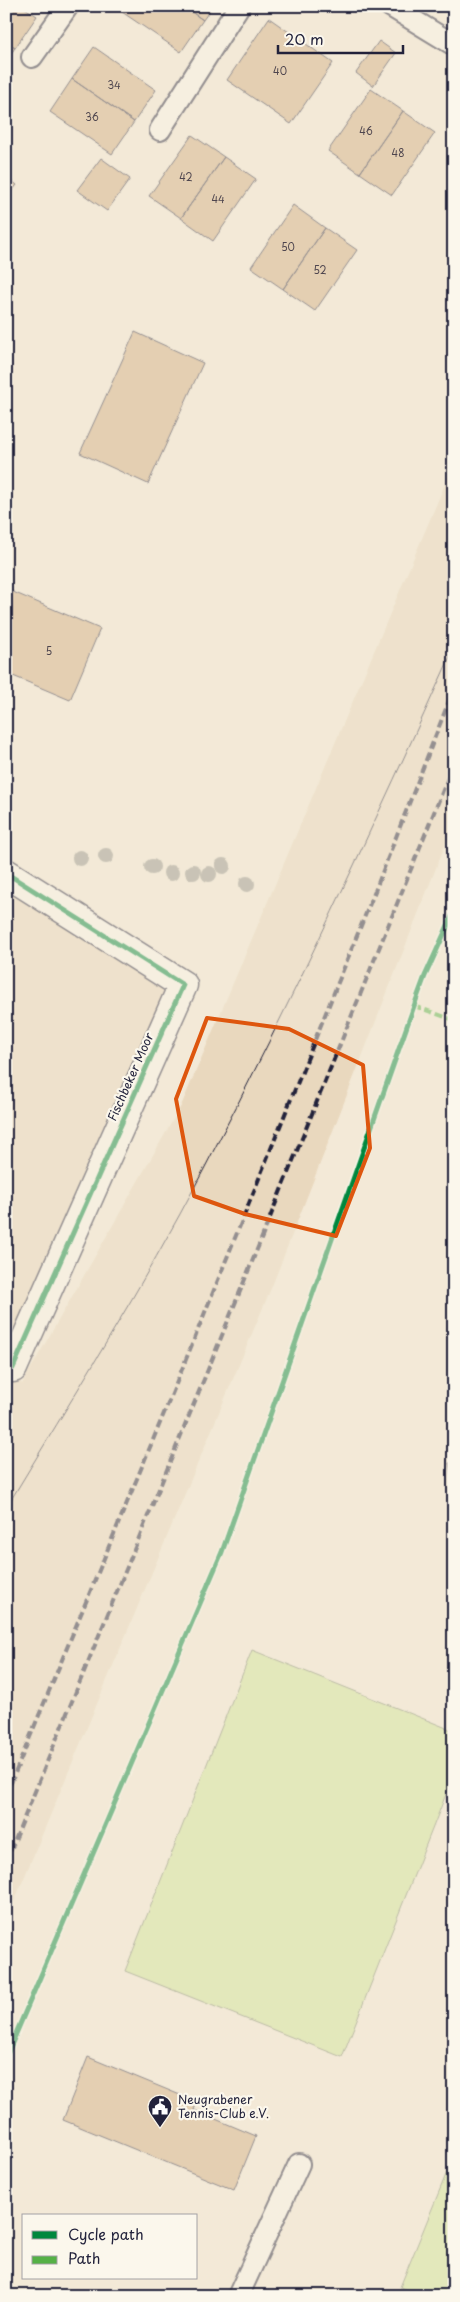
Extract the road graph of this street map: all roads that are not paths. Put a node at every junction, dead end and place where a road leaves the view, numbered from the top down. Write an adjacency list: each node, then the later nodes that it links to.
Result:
1 (68, 6): 5 (lane)
2 (239, 6): 6 (lane)
3 (390, 6): 4 (lane)
4 (454, 46)
5 (32, 57)
6 (160, 130)
7 (6, 873): 8 (street, Fischbeker Moor)
8 (9, 1373)
9 (300, 2164): 10 (lane)
10 (238, 2296)

